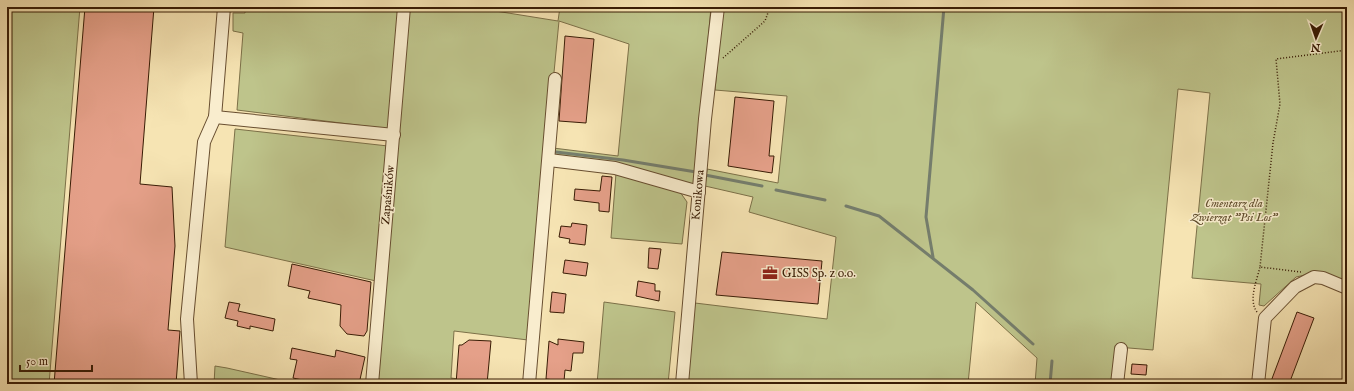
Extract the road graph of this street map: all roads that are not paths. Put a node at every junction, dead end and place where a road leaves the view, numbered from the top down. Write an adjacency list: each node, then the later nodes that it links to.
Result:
1 (224, 7): 5 (street)
2 (404, 7): 6 (street, Zapaśników)
3 (718, 7): 8 (street, Konikowa)
4 (555, 79): 7 (street)
5 (215, 117): 6 (street); 11 (street)
6 (394, 135): 12 (street, Zapaśników)
7 (549, 160): 8 (street); 13 (street)
8 (699, 192): 14 (street, Konikowa)
9 (1347, 288): 16 (street)
10 (1120, 349): 15 (street)
11 (192, 384)
12 (372, 384)
13 (529, 384)
14 (682, 384)
15 (1117, 384)
16 (1258, 384)

